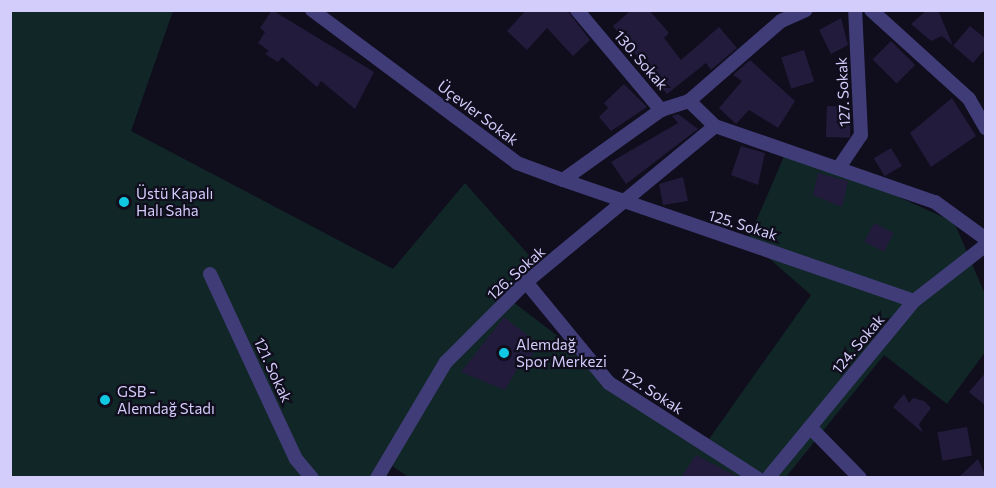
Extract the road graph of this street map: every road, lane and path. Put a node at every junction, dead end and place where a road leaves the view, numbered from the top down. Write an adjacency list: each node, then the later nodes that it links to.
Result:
1 (312, 10): 11 (street, Üçevler Sokak)
2 (576, 10): 7 (street, 130. Sokak)
3 (806, 10): 6 (street)
4 (855, 10): 10 (street, 127. Sokak)
5 (872, 10): 9 (street)
6 (689, 101): 7 (street, 130. Sokak); 8 (street)
7 (661, 110): 11 (street)
8 (715, 126): 10 (street); 12 (street, 126. Sokak)
9 (986, 128)
10 (840, 166): 13 (street)
11 (562, 180): 12 (street, 125. Sokak)
12 (622, 204): 16 (street, 126. Sokak); 17 (street, 125. Sokak)
13 (986, 239)
14 (986, 244): 17 (street, 124. Sokak)
15 (210, 274): 20 (street, 121. Sokak)
16 (526, 282): 19 (street, 126. Sokak); 21 (street, 122. Sokak)
17 (914, 301): 18 (street, 124. Sokak)
18 (810, 427): 22 (street, 124. Sokak); 23 (street)
19 (381, 476)
20 (312, 477)
21 (757, 477)
22 (768, 477)
23 (860, 477)

